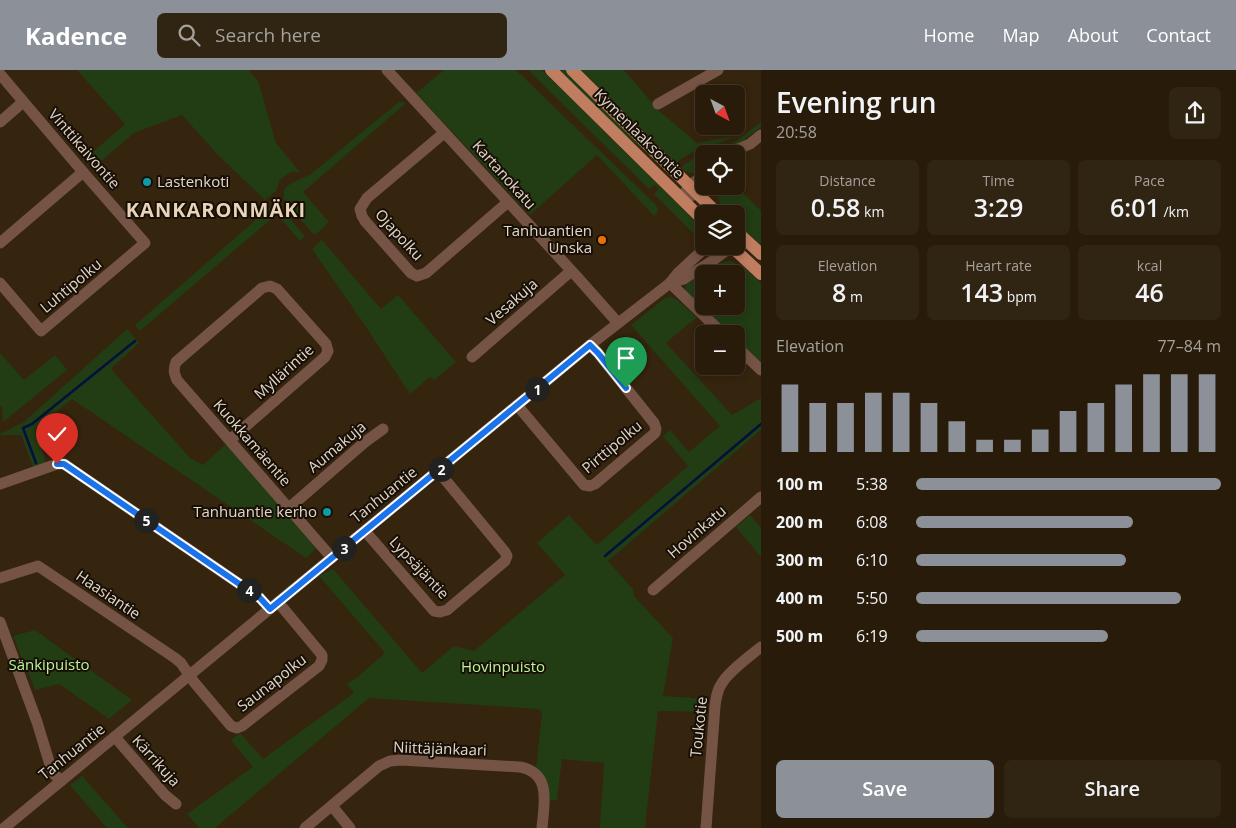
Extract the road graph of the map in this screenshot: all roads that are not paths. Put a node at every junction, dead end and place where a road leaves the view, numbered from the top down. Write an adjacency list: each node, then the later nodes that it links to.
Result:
1 (387, 70): 9 (street, Kartanokatu)
2 (551, 70): 18 (main road, Kymenlaaksontie)
3 (572, 70): 15 (main road, Kymenlaaksontie)
4 (718, 70): 7 (street)
5 (0, 74): 6 (street, Vinttikaivontie)
6 (23, 102): 8 (street); 14 (street, Vinttikaivontie)
7 (658, 104)
8 (0, 122)
9 (444, 133): 19 (street, Kartanokatu); 19 (street, Ojapolku)
10 (761, 135): 11 (street)
11 (750, 144): 12 (street); 13 (street)
12 (745, 146)
13 (745, 150)
14 (83, 172): 23 (street); 24 (street, Vinttikaivontie)
15 (695, 186)
16 (695, 191): 18 (street)
17 (703, 195): 20 (main road, Kymenlaaksontie)
18 (682, 199): 21 (main road, Kymenlaaksontie)
19 (508, 202): 29 (street, Kartanokatu)
20 (711, 205)
21 (695, 212)
22 (745, 241): 25 (main road)
23 (0, 243)
24 (145, 243): 31 (street, Luhtipolku)
25 (761, 254)
26 (697, 255): 32 (street, Tanhuantie)
27 (719, 255): 32 (street, Tanhuantie)
28 (741, 255): 30 (main road)
29 (571, 271): 33 (street, Kartanokatu); 37 (street, Vesakuja)
30 (761, 274)
31 (0, 283)
32 (670, 283): 33 (street, Tanhuantie); 34 (street)
33 (618, 323): 35 (street, Tanhuantie)
34 (714, 325)
35 (590, 345): 40 (street, Tanhuantie); 40 (street, Pirttipolku)
36 (745, 355): 39 (street)
37 (472, 357)
38 (173, 369): 42 (street, Kuokkamäentie); 42 (street, Myllärintie)
39 (761, 370)
40 (517, 405): 43 (street, Tanhuantie)
41 (383, 429): 46 (street, Aumakuja)
42 (230, 440): 46 (street, Kuokkamäentie)
43 (438, 471): 47 (street, Tanhuantie); 47 (street, Lypsäjäntie)
44 (0, 484): 51 (street)
45 (761, 497): 50 (street, Hovinkatu)
46 (289, 508): 48 (street, Kuokkamäentie)
47 (365, 531): 48 (street, Tanhuantie)
48 (332, 558): 51 (street, Tanhuantie)
49 (0, 578): 54 (street, Haasiantie)
50 (653, 590)
51 (274, 606): 54 (street, Tanhuantie); 54 (street, Saunapolku)
52 (0, 622): 56 (street)
53 (761, 647): 63 (street, Toukotie)
54 (190, 676): 55 (street, Tanhuantie)
55 (115, 737): 56 (street, Tanhuantie); 57 (street, Kärrikuja)
56 (61, 781): 59 (street, Tanhuantie)
57 (176, 804)
58 (332, 806): 60 (street, Niittäjänkaari); 61 (street); 62 (street, Niittäjänkaari)
59 (4, 828)
60 (305, 828)
61 (350, 828)
62 (542, 828)
63 (706, 828)

